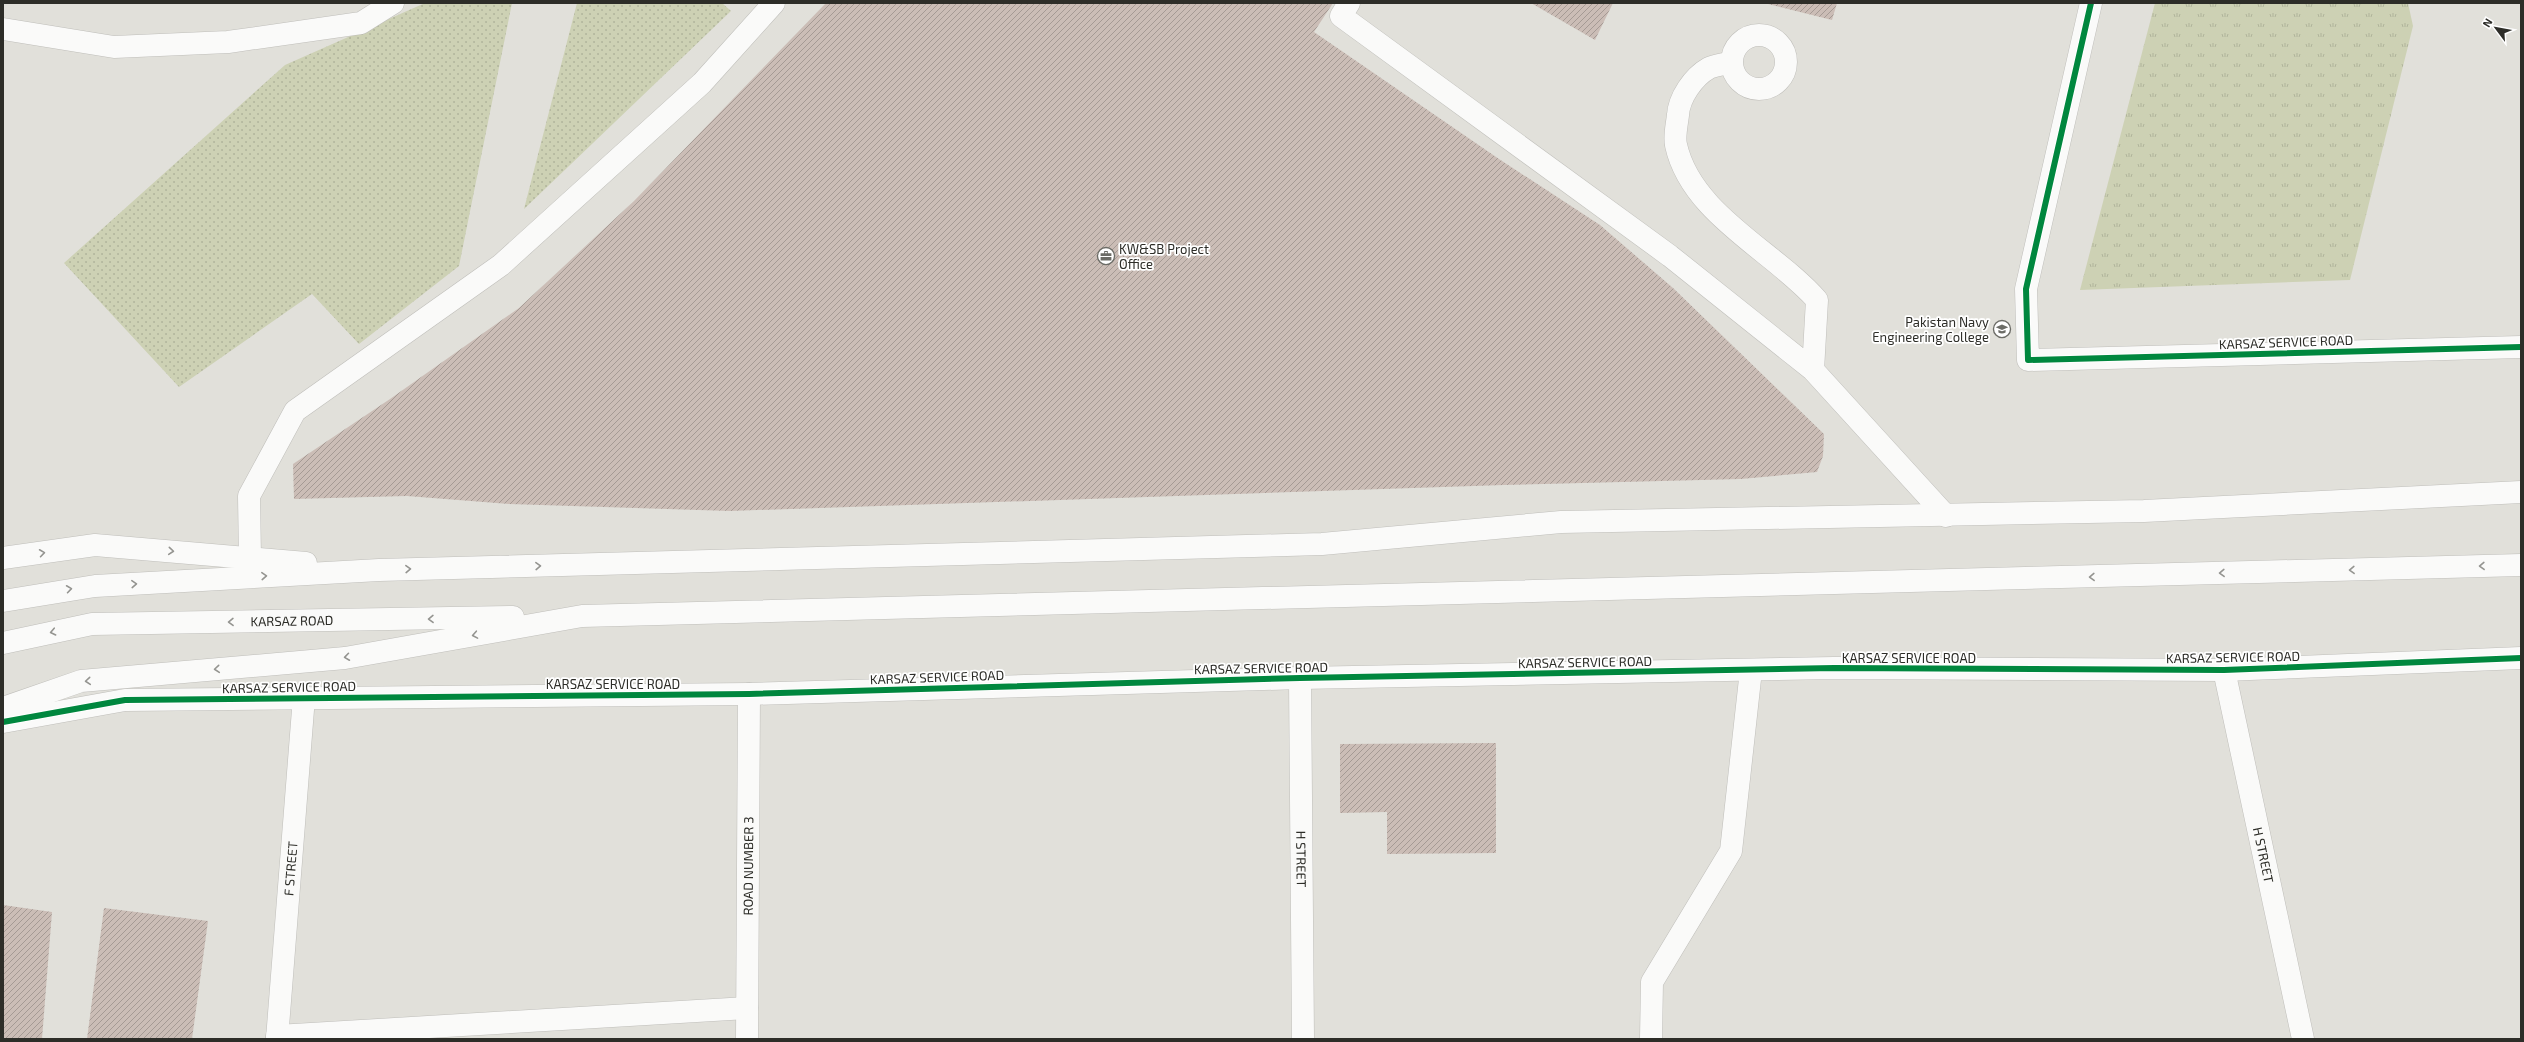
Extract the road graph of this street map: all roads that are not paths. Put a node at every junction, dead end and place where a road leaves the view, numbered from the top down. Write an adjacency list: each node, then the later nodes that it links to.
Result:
1 (392, 3): 5 (main road)
2 (774, 3): 12 (main road)
3 (1349, 3): 8 (main road)
4 (2091, 3): 7 (main road, KARSAZ SERVICE ROAD)
5 (3, 29)
6 (1732, 62): 8 (main road)
7 (2521, 347)
8 (1813, 370): 10 (main road)
9 (2521, 492): 10 (main road)
10 (1946, 516): 14 (main road, one-way to 10)
11 (3, 558): 12 (main road, one-way to 12)
12 (250, 558): 14 (main road)
13 (2521, 565): 16 (main road, one-way to 16)
14 (379, 570): 15 (main road, one-way to 14)
15 (3, 601)
16 (582, 616): 17 (main road, KARSAZ ROAD, one-way to 17); 24 (main road, one-way to 24)
17 (3, 643)
18 (2521, 658): 20 (main road, KARSAZ SERVICE ROAD)
19 (1751, 670): 20 (main road, KARSAZ SERVICE ROAD); 21 (main road, KARSAZ SERVICE ROAD); 30 (main road)
20 (2224, 670): 31 (main road, H STREET)
21 (1300, 678): 22 (main road, KARSAZ SERVICE ROAD); 29 (main road, H STREET)
22 (749, 694): 23 (main road, KARSAZ SERVICE ROAD); 26 (main road, ROAD NUMBER 3)
23 (304, 697): 25 (main road, KARSAZ SERVICE ROAD); 27 (main road, F STREET)
24 (3, 708)
25 (3, 722)
26 (747, 1008): 27 (main road); 28 (main road, ROAD NUMBER 3)
27 (277, 1037)
28 (747, 1039)
29 (1303, 1039)
30 (1651, 1039)
31 (2303, 1039)

